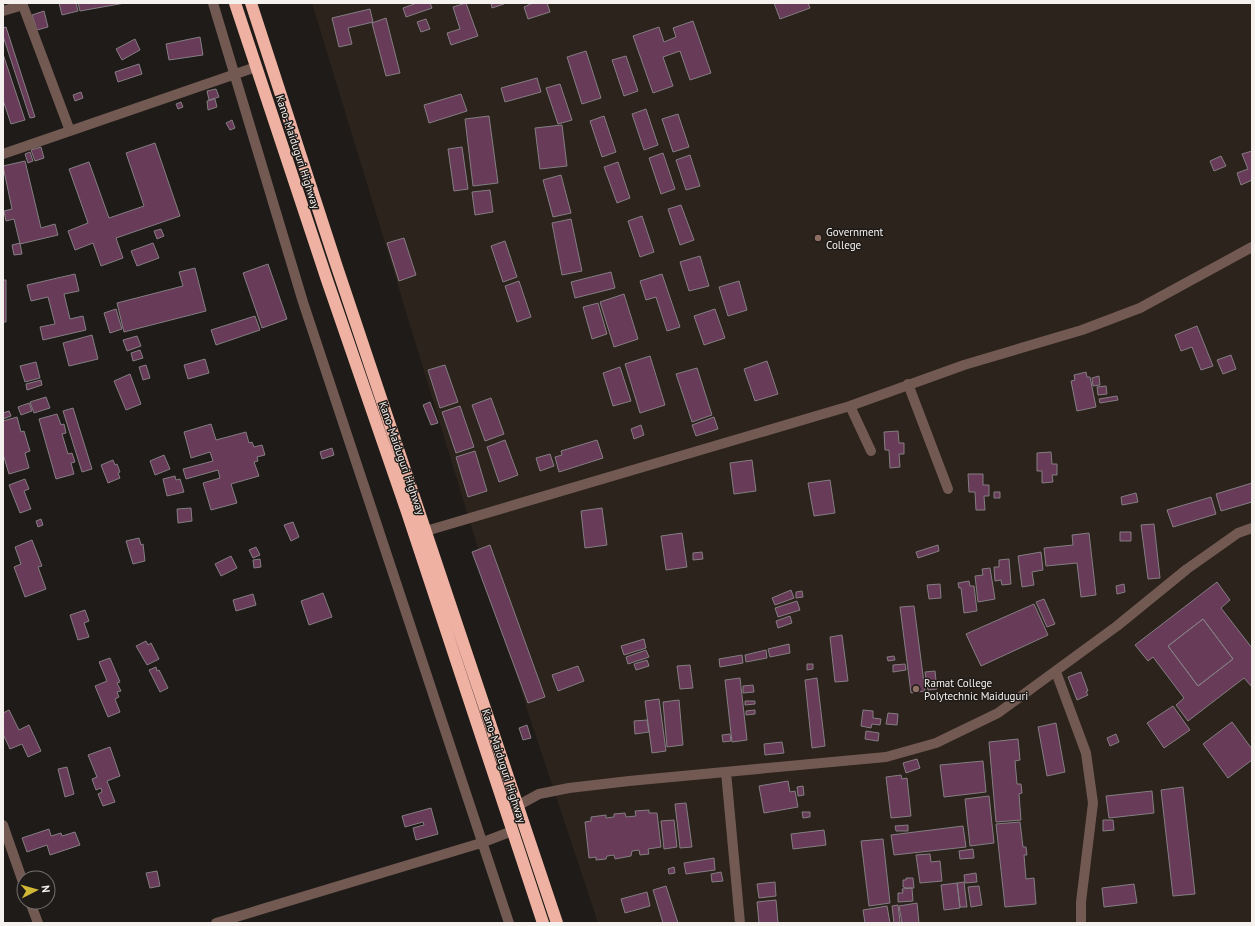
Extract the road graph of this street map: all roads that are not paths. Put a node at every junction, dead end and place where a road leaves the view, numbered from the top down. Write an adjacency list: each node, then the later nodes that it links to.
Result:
1 (213, 3): 7 (street)
2 (235, 3): 6 (highway, Kano-Maiduguri Highway)
3 (252, 3): 16 (highway, Kano-Maiduguri Highway)
4 (23, 4): 5 (street); 8 (street)
5 (3, 11)
6 (256, 67): 7 (street); 21 (highway, Kano-Maiduguri Highway)
7 (236, 74): 8 (street); 22 (street)
8 (70, 131): 9 (street)
9 (3, 154)
10 (1252, 247): 11 (street)
11 (908, 384): 12 (street); 14 (street)
12 (850, 406): 13 (street); 16 (street)
13 (871, 451)
14 (948, 489)
15 (1252, 528): 17 (street)
16 (426, 532): 19 (highway, Kano-Maiduguri Highway)
17 (1056, 672): 18 (street); 31 (street)
18 (726, 772): 19 (street); 30 (street)
19 (517, 806): 29 (highway, Kano-Maiduguri Highway)
20 (3, 825): 23 (street)
21 (512, 831): 22 (street); 28 (highway, Kano-Maiduguri Highway)
22 (481, 842): 26 (street); 27 (street)
23 (19, 870)
24 (33, 910): 25 (street)
25 (38, 923)
26 (216, 923)
27 (509, 923)
28 (543, 923)
29 (557, 923)
30 (740, 923)
31 (1081, 923)

